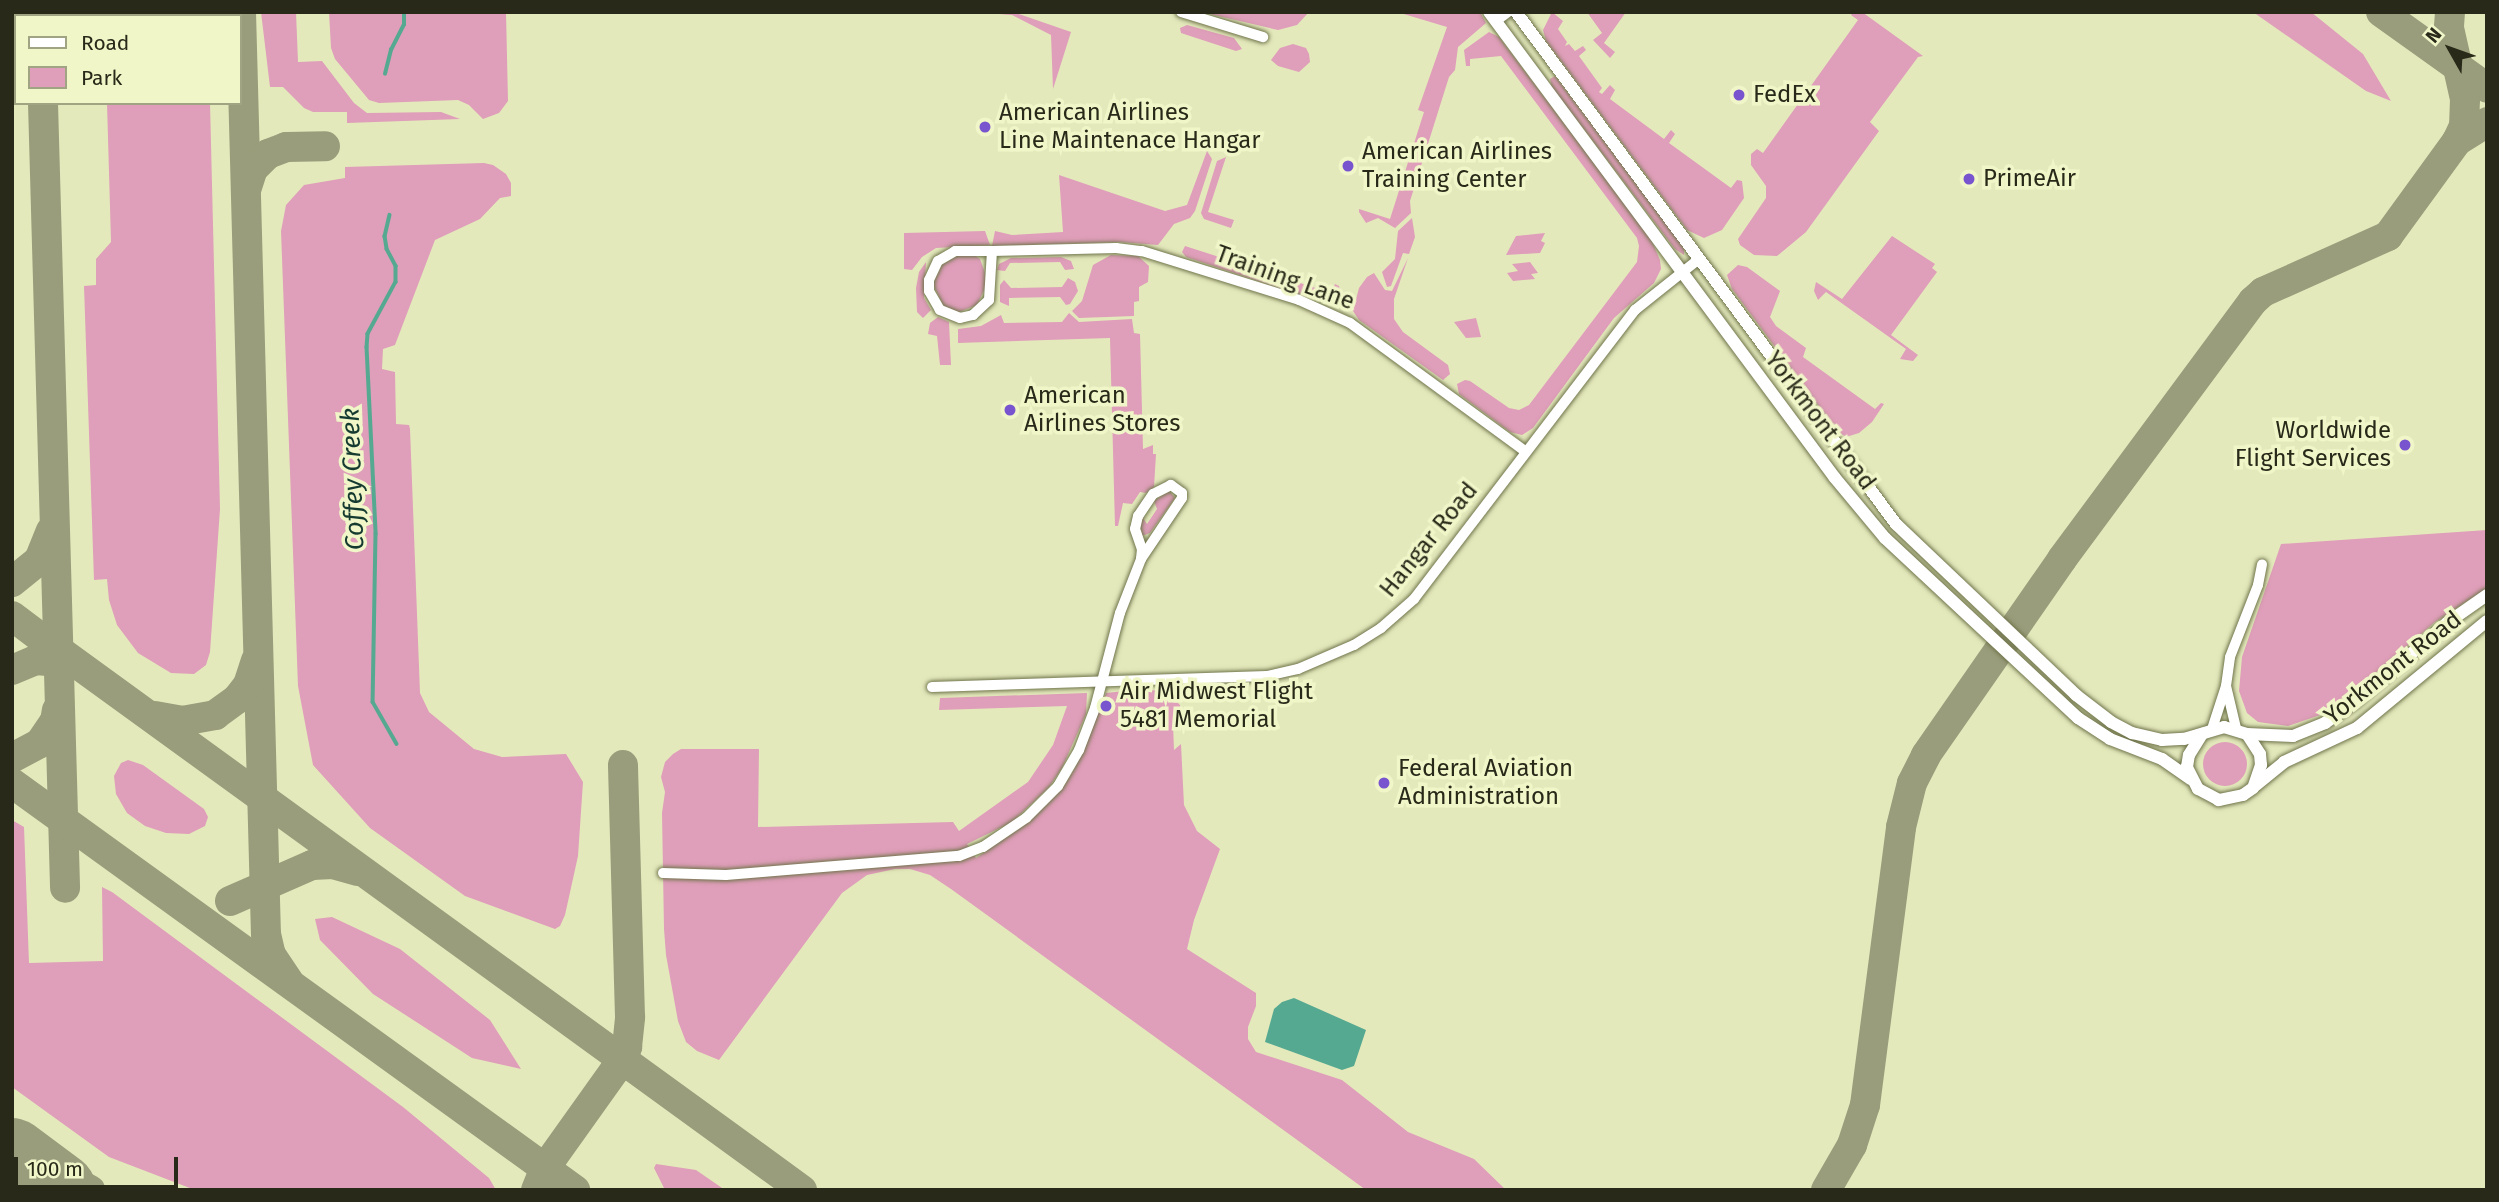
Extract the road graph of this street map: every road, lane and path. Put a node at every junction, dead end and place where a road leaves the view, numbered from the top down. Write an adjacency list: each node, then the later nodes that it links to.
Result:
1 (1181, 12): 5 (street)
2 (1508, 12): 4 (street)
3 (1516, 12): 7 (street, Yorkmont Road)
4 (1493, 17): 8 (street, Yorkmont Road)
5 (1263, 37)
6 (992, 251): 6 (street, Training Lane); 9 (street, Training Lane)
7 (1699, 259): 8 (street, Hangar Road); 18 (street, Yorkmont Road)
8 (1682, 271): 9 (street, Hangar Road); 19 (street, Yorkmont Road)
9 (1525, 451): 14 (street, Hangar Road)
10 (1141, 559): 10 (street); 14 (street)
11 (2262, 564): 15 (street)
12 (2487, 595): 17 (street, Yorkmont Road)
13 (2487, 621): 20 (street, Yorkmont Road)
14 (1102, 682): 16 (street, Hangar Road); 21 (street)
15 (2226, 686): 17 (street); 18 (street)
16 (932, 687)
17 (2241, 731): 18 (street, Yorkmont Road); 20 (street)
18 (2207, 732): 19 (street)
19 (2191, 779): 20 (street, Yorkmont Road)
20 (2253, 788)
21 (663, 873)

